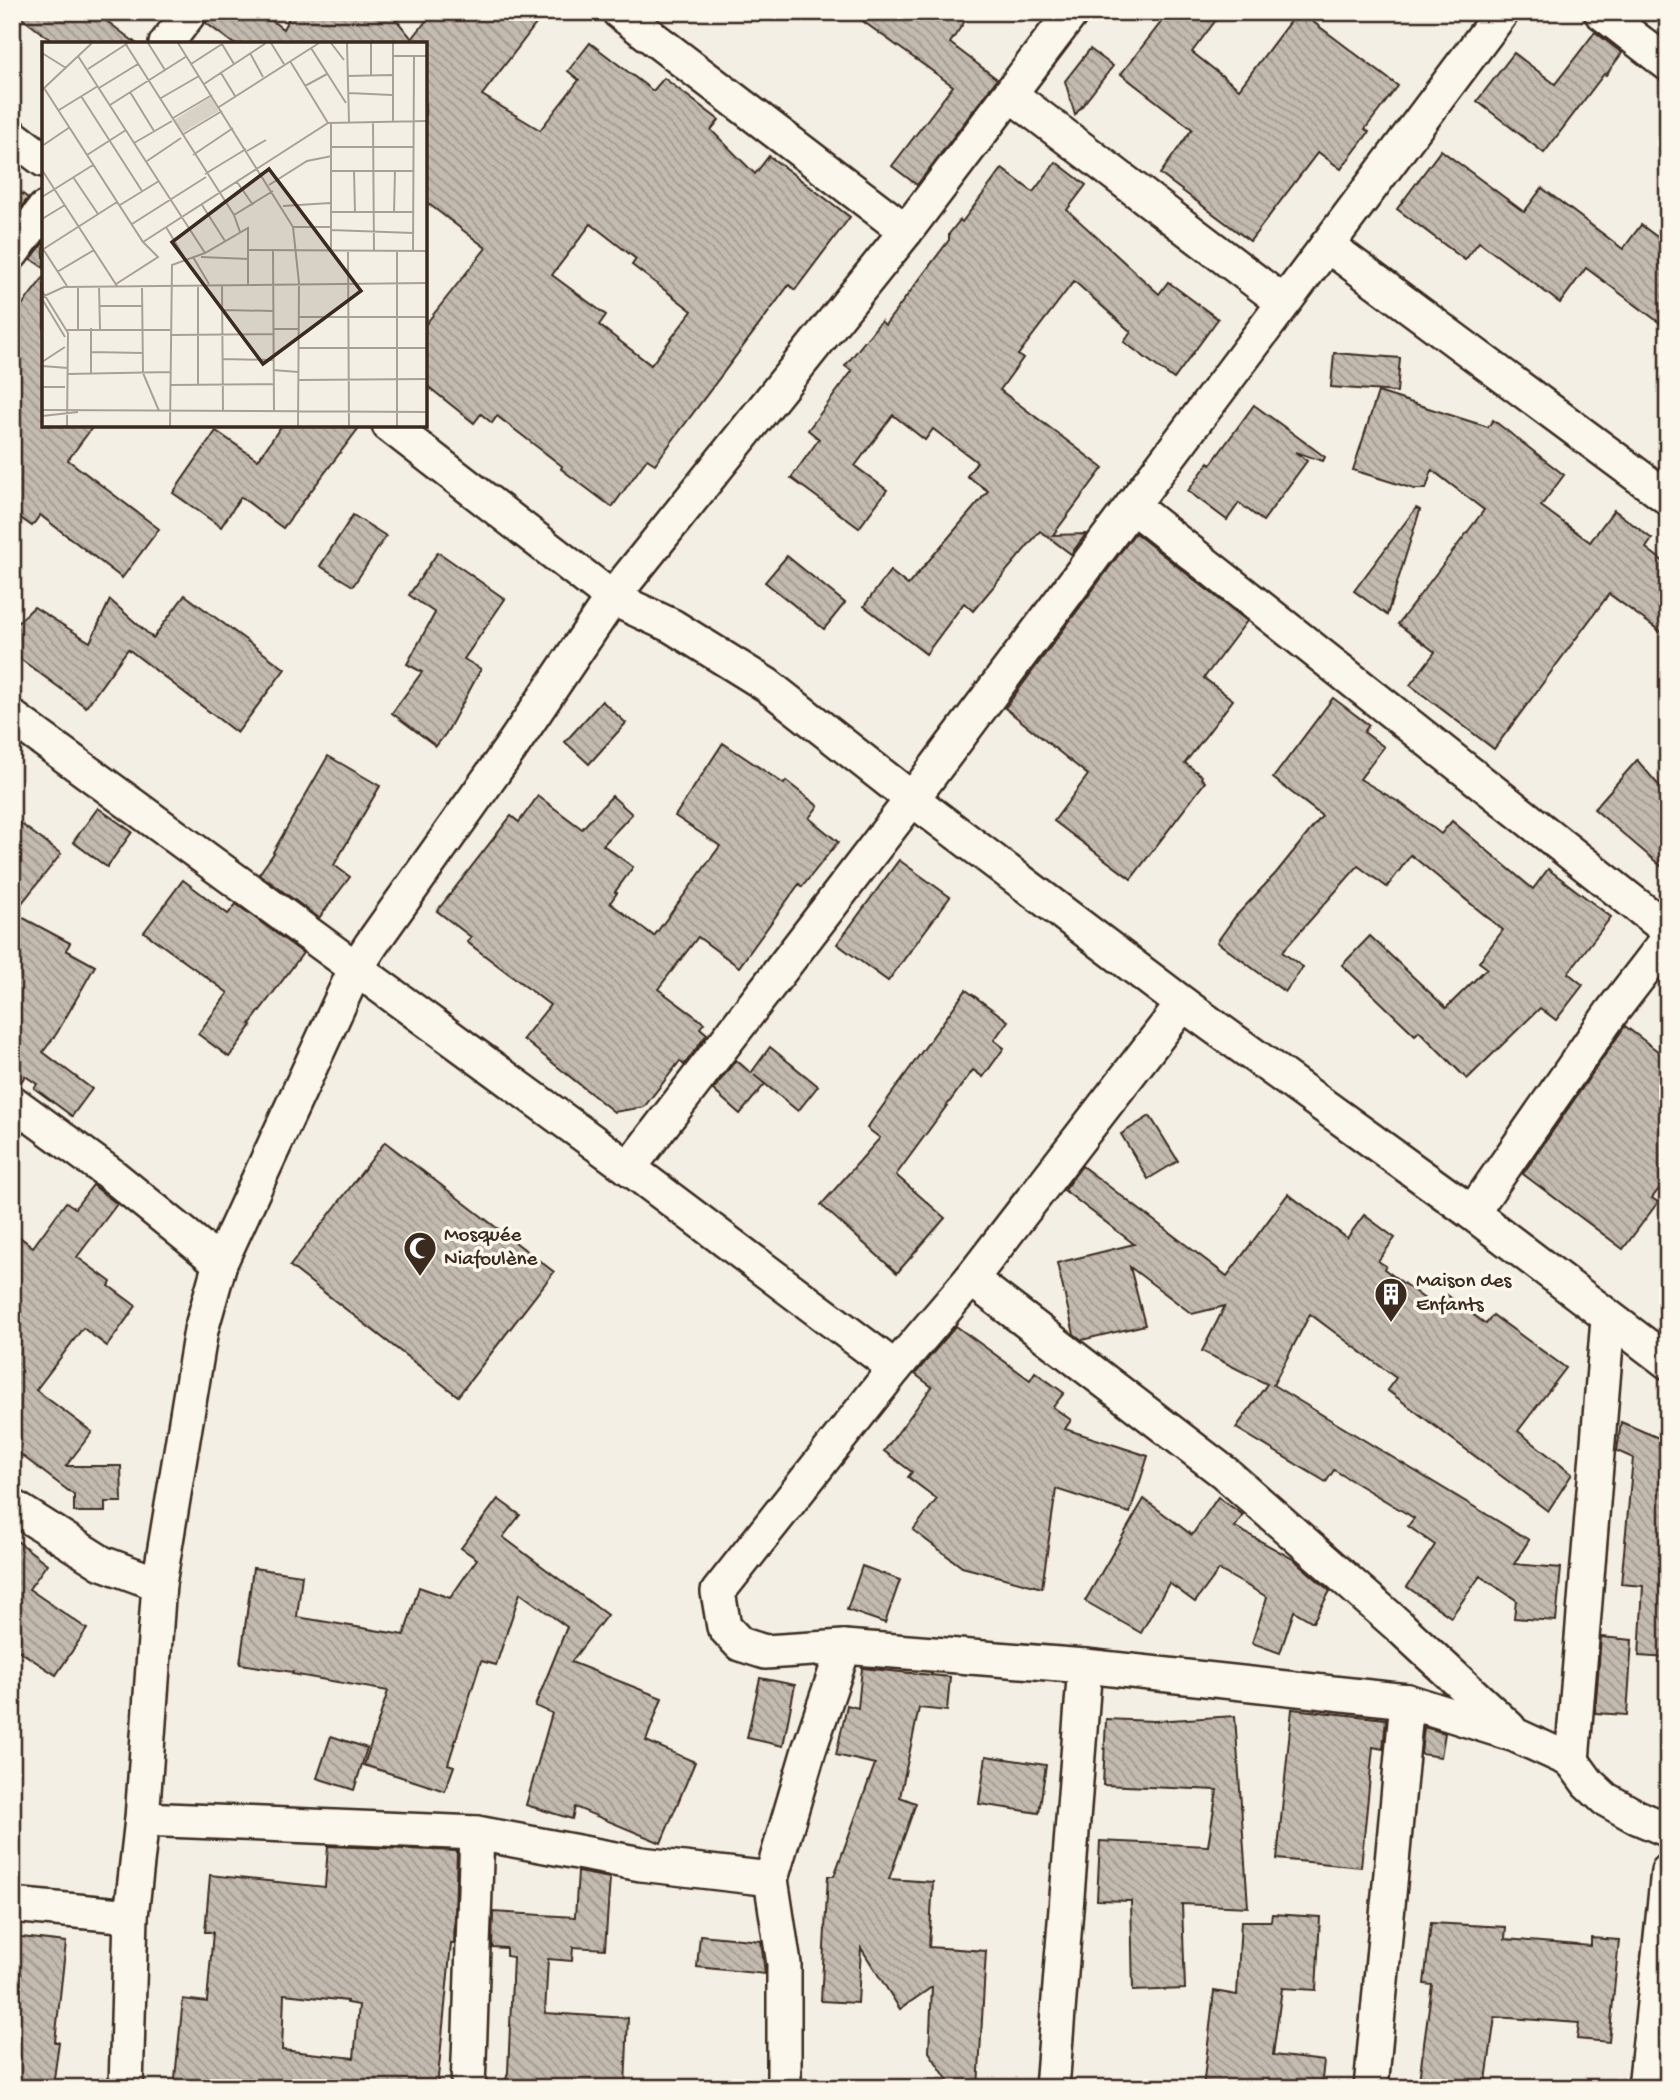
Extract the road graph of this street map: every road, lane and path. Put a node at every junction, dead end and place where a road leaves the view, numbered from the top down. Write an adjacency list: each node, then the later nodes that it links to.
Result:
1 (190, 12): 6 (street)
2 (619, 12): 12 (street)
3 (1072, 12): 8 (street)
4 (1502, 12): 13 (street)
5 (1601, 12): 7 (street)
6 (168, 42)
7 (1668, 64)
8 (1010, 95): 12 (street); 15 (street)
9 (12, 136): 10 (street)
10 (42, 158)
11 (42, 212): 14 (street)
12 (906, 231): 19 (street)
13 (1327, 245): 15 (street); 17 (street)
14 (12, 253)
15 (1283, 302): 18 (street)
16 (392, 427): 19 (street)
17 (1668, 498)
18 (1132, 506): 21 (street); 22 (street)
19 (612, 598): 21 (street); 24 (street)
20 (12, 718): 24 (street)
21 (912, 799): 25 (street); 27 (street)
22 (1668, 930)
23 (1668, 939): 28 (street)
24 (355, 970): 27 (street); 29 (street)
25 (1183, 1004): 28 (street); 30 (street)
26 (12, 1102): 29 (street)
27 (629, 1168): 33 (street)
28 (1472, 1213): 31 (street)
29 (220, 1263): 35 (street)
30 (971, 1279): 33 (street); 39 (street)
31 (1608, 1319): 32 (street); 40 (street)
32 (1668, 1363)
33 (895, 1368): 36 (street)
34 (12, 1506): 35 (street)
35 (159, 1584): 41 (street)
36 (844, 1647): 37 (street); 45 (street)
37 (1085, 1666): 38 (street); 51 (street)
38 (1407, 1702): 39 (street); 52 (street)
39 (1516, 1735): 40 (street)
40 (1572, 1761): 42 (street)
41 (142, 1819): 43 (street); 47 (street)
42 (1668, 1830)
43 (477, 1833): 45 (street); 49 (street)
44 (1668, 1871): 53 (street)
45 (771, 1878): 50 (street)
46 (12, 1905): 47 (street)
47 (131, 1916): 48 (street)
48 (126, 2088)
49 (468, 2088)
50 (785, 2088)
51 (1052, 2088)
52 (1371, 2088)
53 (1645, 2088)

